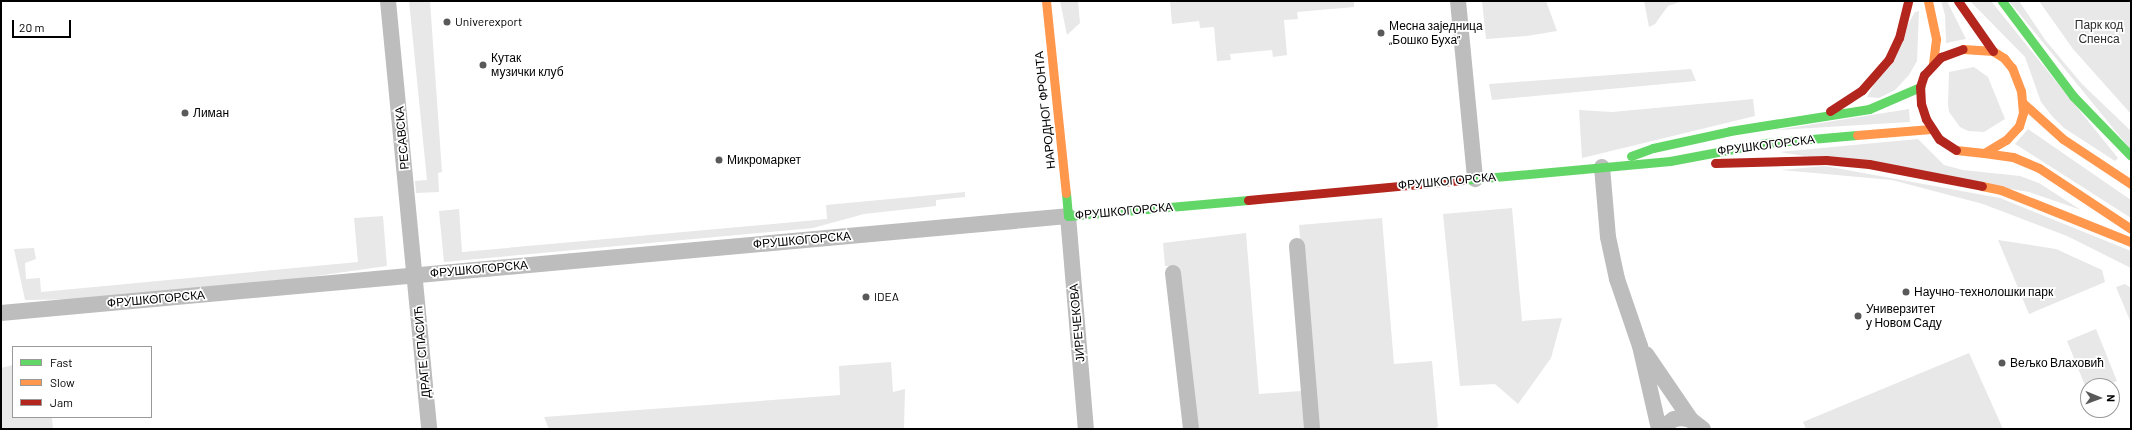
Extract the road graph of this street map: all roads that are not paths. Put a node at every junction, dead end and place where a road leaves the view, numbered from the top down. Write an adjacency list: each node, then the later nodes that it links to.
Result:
1 (388, 1): 24 (street, РЕСАВСКА)
2 (1046, 1): 20 (main road, НАРОДНОГ ФРОНТА)
3 (1458, 1): 18 (street)
4 (1908, 1): 12 (main road)
5 (1928, 1): 9 (main road)
6 (1958, 1): 8 (main road)
7 (2002, 1): 15 (main road)
8 (1994, 51): 9 (main road); 11 (main road)
9 (1933, 65): 10 (main road)
10 (1920, 86): 12 (main road, ФРУШКОГОРСКА); 13 (main road)
11 (2023, 103): 14 (main road); 19 (main road)
12 (1820, 116): 17 (main road, ФРУШКОГОРСКА)
13 (1931, 129): 14 (main road); 16 (main road, ФРУШКОГОРСКА)
14 (1984, 153): 21 (main road)
15 (2131, 156)
16 (1670, 161): 17 (main road, ФРУШКОГОРСКА); 22 (main road)
17 (1602, 167): 18 (main road, ФРУШКОГОРСКА); 27 (street)
18 (1475, 179): 20 (main road, ФРУШКОГОРСКА)
19 (2131, 184)
20 (1068, 216): 24 (street, ФРУШКОГОРСКА); 30 (street, ЈИРЕЧЕКОВА)
21 (2131, 229)
22 (2131, 242)
23 (1297, 246): 32 (street)
24 (415, 274): 26 (street, ФРУШКОГОРСКА); 29 (street, ДРАГЕ СПАСИЋ)
25 (1173, 274): 31 (street)
26 (1, 313)
27 (1640, 346): 28 (street); 33 (street)
28 (1697, 424): 33 (street)
29 (429, 429)
30 (1086, 429)
31 (1191, 429)
32 (1312, 429)
33 (1660, 429)

